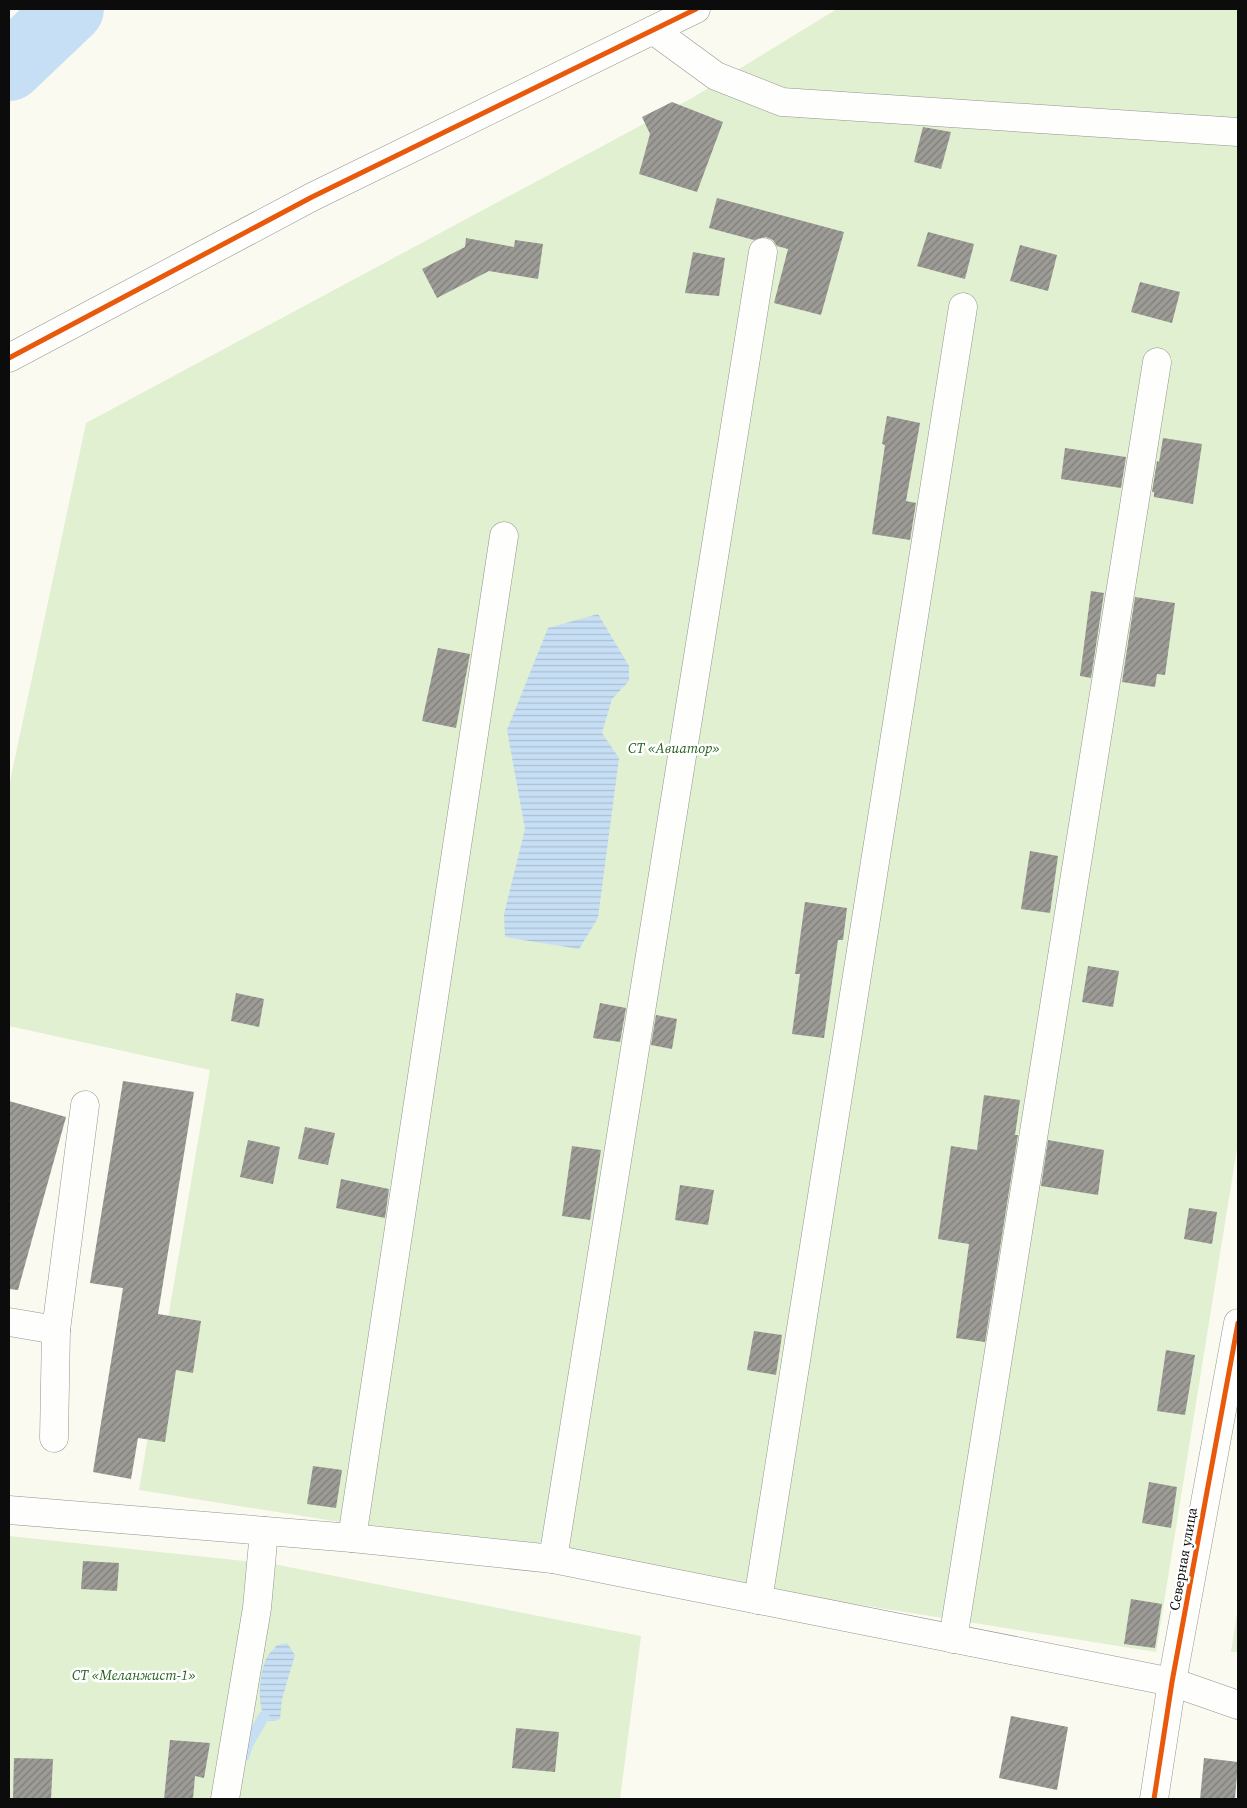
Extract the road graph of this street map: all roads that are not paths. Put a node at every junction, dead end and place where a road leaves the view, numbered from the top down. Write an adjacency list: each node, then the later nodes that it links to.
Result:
1 (696, 9): 2 (street)
2 (653, 30): 3 (street); 6 (street)
3 (1238, 132)
4 (763, 252): 17 (street)
5 (963, 307): 18 (street)
6 (9, 358)
7 (1157, 362): 19 (street)
8 (504, 536): 16 (street)
9 (85, 1104): 12 (street)
10 (9, 1322): 12 (street)
11 (1238, 1323): 20 (street, Северная улица)
12 (56, 1330): 13 (street)
13 (54, 1438)
14 (9, 1510): 15 (street)
15 (264, 1531): 16 (street); 22 (street)
16 (352, 1538): 17 (street)
17 (553, 1559): 18 (street)
18 (758, 1600): 19 (street)
19 (953, 1639): 20 (street)
20 (1172, 1682): 21 (street); 23 (street, Северная улица)
21 (1238, 1706)
22 (225, 1799)
23 (1154, 1799)

